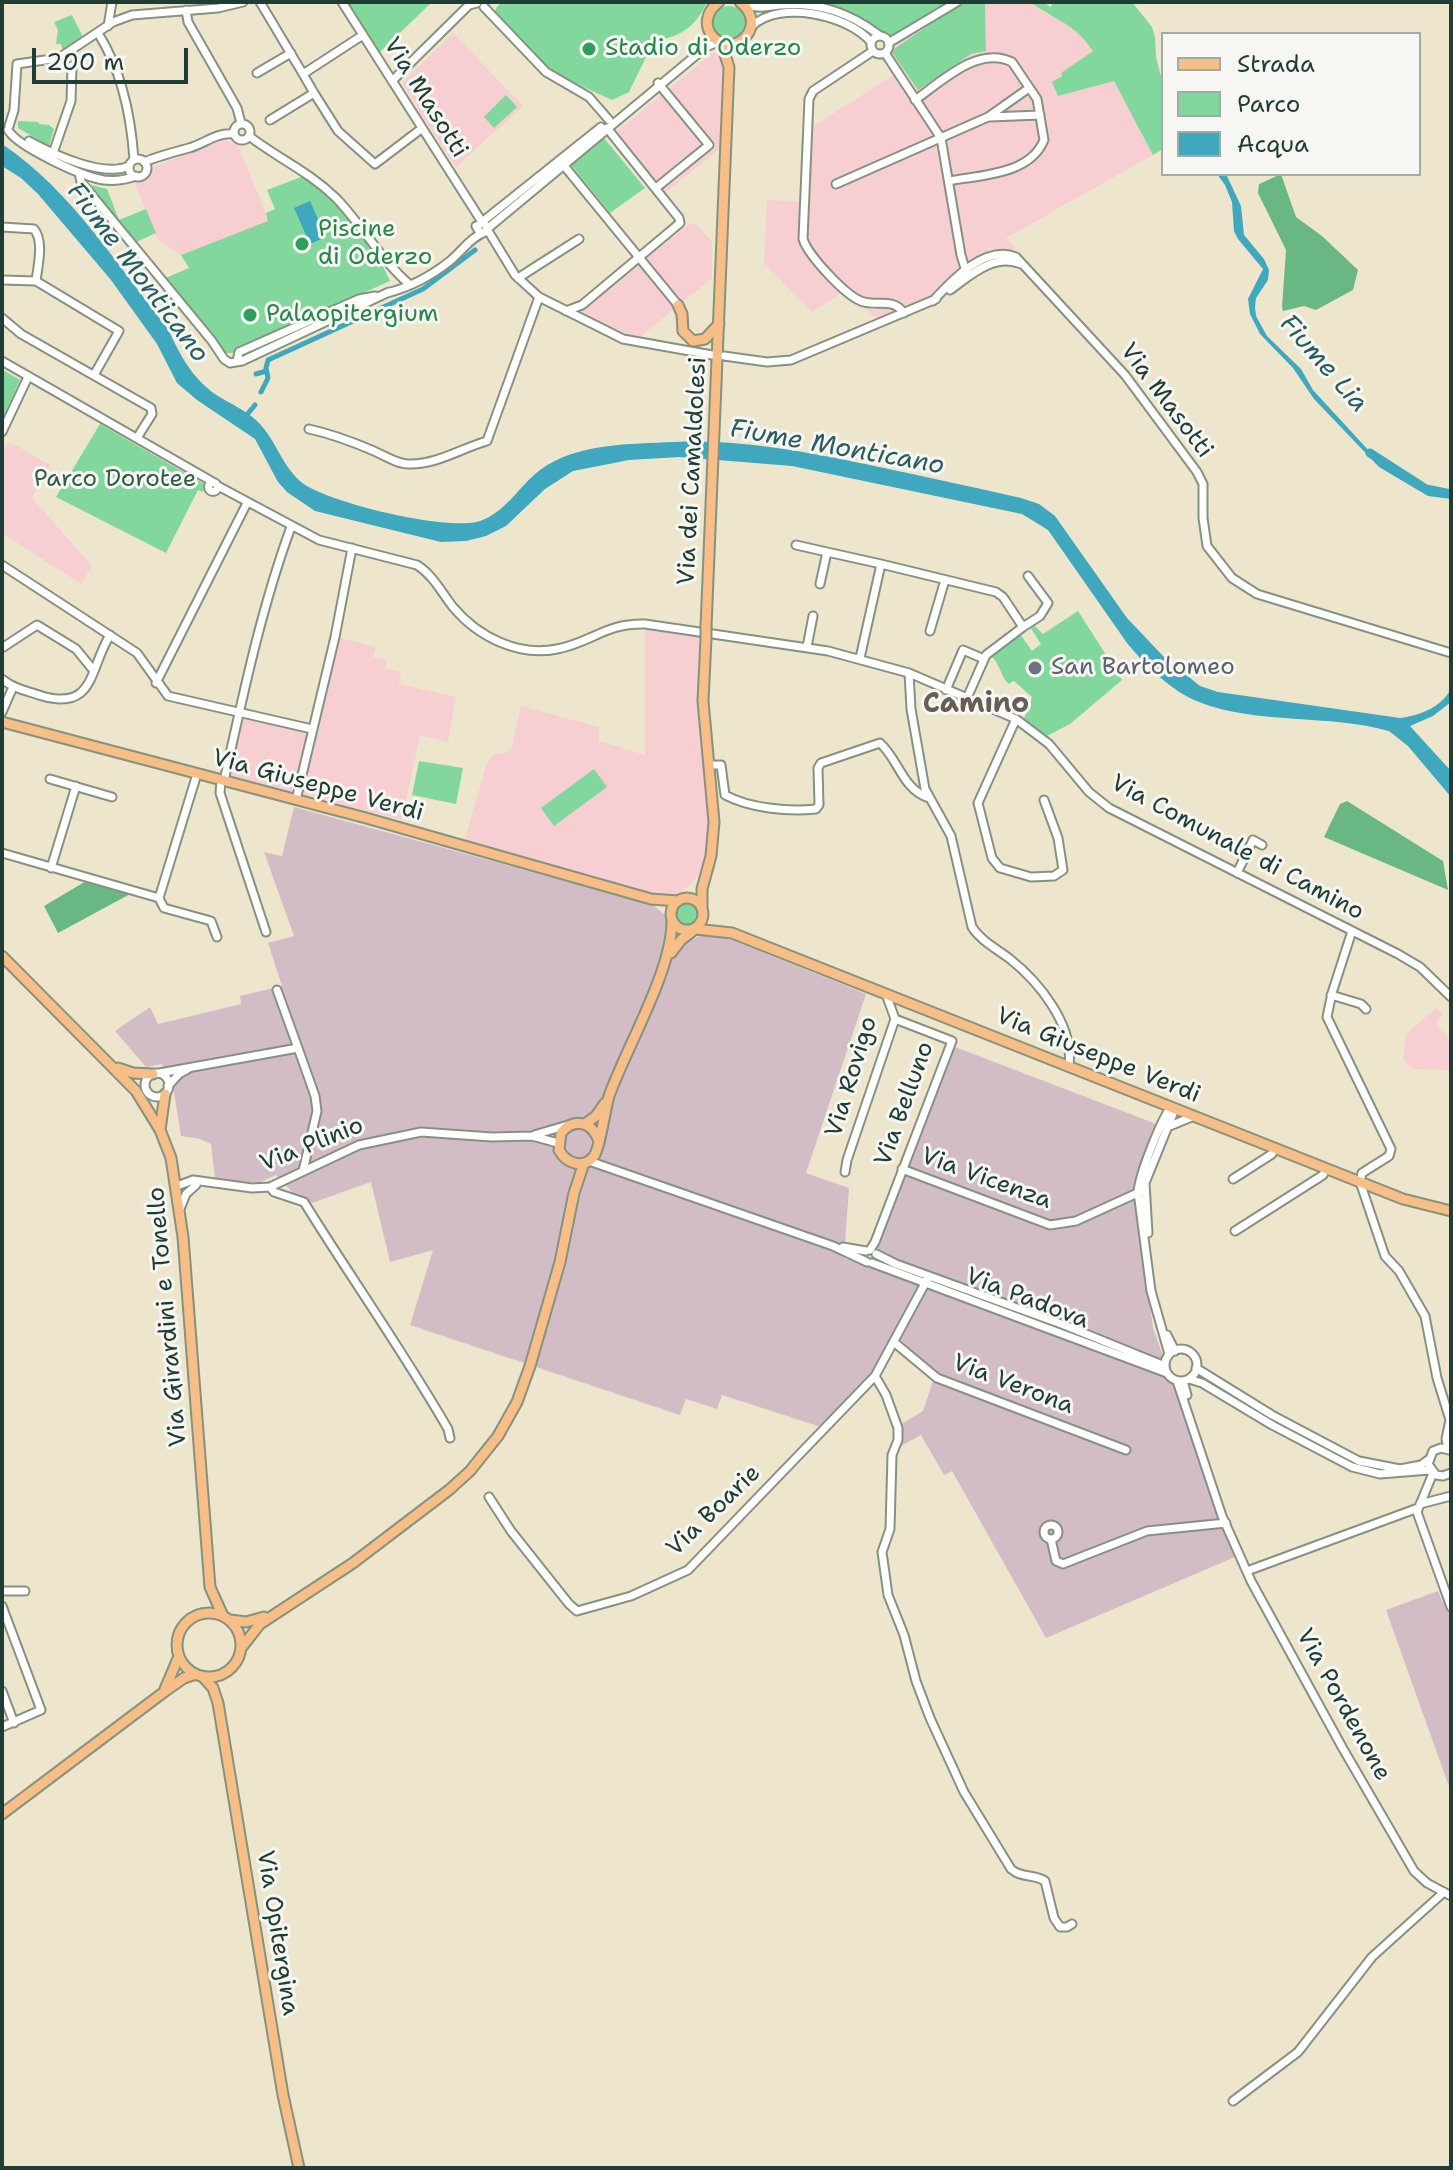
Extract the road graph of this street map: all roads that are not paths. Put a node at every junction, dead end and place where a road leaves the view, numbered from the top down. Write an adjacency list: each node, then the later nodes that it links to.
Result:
1 (243, 2): 9 (street)
2 (260, 2): 21 (street)
3 (342, 2): 15 (street, Via Masotti)
4 (719, 2): 13 (main road)
5 (957, 2): 17 (street)
6 (742, 3): 12 (main road); 16 (street)
7 (482, 4): 27 (street); 36 (street)
8 (112, 7): 10 (street); 11 (street)
9 (186, 10): 10 (street); 35 (street)
10 (118, 20): 11 (street)
11 (108, 26): 14 (street)
12 (752, 26): 19 (main road, Via dei Camaldolesi); 20 (street)
13 (708, 28): 18 (main road, Via dei Camaldolesi); 28 (street)
14 (98, 33): 37 (street); 45 (street)
15 (363, 35): 26 (street); 27 (street, Via Masotti)
16 (879, 35): 17 (street); 20 (street)
17 (890, 42): 22 (street)
18 (720, 43): 19 (main road); 24 (main road, Via dei Camaldolesi); 28 (street)
19 (738, 43): 24 (main road, Via dei Camaldolesi)
20 (872, 46): 22 (street); 67 (street)
21 (291, 53): 25 (street); 26 (street)
22 (885, 53): 31 (street)
23 (72, 66): 42 (street)
24 (729, 67): 70 (main road, Via dei Camaldolesi)
25 (257, 73)
26 (303, 74): 30 (street)
27 (392, 81): 38 (street, Via Masotti)
28 (658, 83): 36 (street); 50 (street)
29 (1029, 88): 31 (street); 32 (street); 33 (street)
30 (314, 93): 34 (street); 38 (street)
31 (915, 100): 41 (street)
32 (1040, 115): 33 (street); 48 (street)
33 (988, 117): 41 (street)
34 (270, 120)
35 (241, 123): 39 (street); 40 (street)
36 (608, 124): 44 (street); 50 (street)
37 (7, 126): 42 (street)
38 (421, 129): 52 (street, Via Masotti)
39 (233, 134): 40 (street); 43 (street)
40 (249, 136): 60 (street)
41 (941, 138): 48 (street); 49 (street)
42 (54, 157): 45 (street); 46 (street)
43 (144, 162): 45 (street); 47 (street)
44 (562, 162): 52 (street); 54 (street)
45 (131, 163): 47 (street)
46 (79, 173): 47 (street); 60 (street)
47 (136, 176)
48 (949, 181): 55 (street)
49 (836, 184)
50 (656, 188): 54 (street)
51 (2, 227): 59 (street)
52 (480, 229): 57 (street, Via Masotti); 60 (street)
53 (579, 239): 57 (street)
54 (640, 258): 64 (street); 65 (street)
55 (966, 271): 56 (street, Via Masotti); 61 (street); 63 (street, Via Masotti)
56 (1032, 273): 61 (street, Via Masotti); 95 (street, Via Masotti)
57 (518, 278): 62 (street, Via Masotti)
58 (2, 280): 59 (street)
59 (36, 281): 74 (street)
60 (409, 284)
61 (953, 288): 63 (street, Via Masotti)
62 (539, 297): 66 (street, Via Masotti); 76 (street)
63 (933, 301): 67 (street, Via Masotti)
64 (582, 305): 66 (street); 69 (street)
65 (678, 305): 70 (main road)
66 (566, 311): 69 (street, Via Masotti)
67 (904, 313): 72 (street, Via Masotti)
68 (2, 318): 74 (street)
69 (581, 319): 71 (street, Via Masotti)
70 (719, 324): 110 (main road, Via dei Camaldolesi, bridge)
71 (712, 355)
72 (724, 356)
73 (2, 361): 75 (street, Via Comunale di Camino)
74 (94, 375): 78 (street)
75 (28, 377): 77 (street); 78 (street, Via Comunale di Camino)
76 (309, 429)
77 (2, 432)
78 (137, 438): 79 (street, Via Comunale di Camino)
79 (247, 503): 80 (street, Via Comunale di Camino); 101 (street)
80 (291, 527): 82 (street, Via Comunale di Camino); 106 (street)
81 (796, 545): 83 (street)
82 (352, 548): 93 (street, Via Comunale di Camino); 109 (street)
83 (827, 552): 84 (street); 88 (street)
84 (881, 564): 87 (street); 96 (street)
85 (2, 565): 92 (street)
86 (1028, 576): 90 (street)
87 (945, 580): 90 (street); 91 (street)
88 (820, 584)
89 (813, 616): 93 (street)
90 (1023, 627): 97 (street)
91 (930, 631)
92 (110, 635): 98 (street); 101 (street)
93 (807, 647): 96 (street, Via Comunale di Camino)
94 (2, 648): 98 (street)
95 (1451, 653)
96 (860, 658): 99 (street, Via Comunale di Camino)
97 (984, 659): 103 (street); 104 (street)
98 (94, 671): 102 (street)
99 (909, 673): 103 (street, Via Comunale di Camino); 116 (street)
100 (2, 679): 102 (street)
101 (156, 683): 106 (street)
102 (13, 687): 105 (street)
103 (946, 690): 104 (street, Via Comunale di Camino)
104 (967, 698): 107 (street, Via Comunale di Camino)
105 (2, 712)
106 (240, 713): 109 (street); 113 (street)
107 (1016, 719): 118 (street); 122 (street, Via Comunale di Camino)
108 (2, 722): 111 (main road, Via Giuseppe Verdi)
109 (312, 729): 117 (street)
110 (710, 765): 116 (street); 123 (main road, Via dei Camaldolesi)
111 (197, 774): 113 (main road, Via Giuseppe Verdi); 125 (street)
112 (50, 779): 114 (street)
113 (222, 781): 117 (main road, Via Giuseppe Verdi); 131 (street)
114 (76, 786): 115 (street); 121 (street)
115 (112, 797)
116 (929, 798): 146 (street)
117 (296, 800): 124 (main road, Via Giuseppe Verdi)
118 (1044, 800)
119 (1262, 845): 122 (street)
120 (2, 853): 121 (street)
121 (51, 868): 125 (street)
122 (1237, 873): 130 (street, Via Comunale di Camino)
123 (705, 875): 126 (main road); 127 (main road, Via dei Camaldolesi)
124 (624, 891): 126 (main road, Via Giuseppe Verdi); 128 (main road, Via Giuseppe Verdi)
125 (159, 898): 133 (street)
126 (680, 900): 127 (main road); 128 (main road)
127 (703, 909): 129 (main road); 132 (main road, Via Giuseppe Verdi)
128 (672, 920): 129 (main road); 135 (main road)
129 (694, 929): 132 (main road, Via Giuseppe Verdi); 135 (main road)
130 (1352, 931): 138 (street); 139 (street, Via Comunale di Camino)
131 (266, 932)
132 (732, 933): 137 (main road, Via Giuseppe Verdi)
133 (217, 937)
134 (4, 959): 145 (main road, Via Girardini e Tonello)
135 (663, 966): 150 (main road)
136 (277, 990): 144 (street)
137 (886, 994): 140 (main road, Via Giuseppe Verdi); 142 (street, Via Rovigo)
138 (1331, 995): 141 (street); 172 (street)
139 (1451, 997)
140 (910, 1004): 142 (street); 143 (street, Via Belluno); 146 (main road, Via Giuseppe Verdi)
141 (1366, 1009)
142 (895, 1017): 143 (street); 169 (street, Via Rovigo)
143 (909, 1024): 166 (street, Via Belluno)
144 (298, 1048): 147 (street); 168 (street)
145 (111, 1065): 148 (main road); 157 (main road, Via Girardini e Tonello)
146 (1069, 1065): 151 (main road, Via Giuseppe Verdi)
147 (194, 1066): 148 (street); 149 (street)
148 (154, 1074): 149 (street); 149 (street)
149 (167, 1090): 157 (main road)
150 (609, 1097): 154 (main road); 160 (main road)
151 (1154, 1100): 152 (main road, Via Giuseppe Verdi); 155 (street)
152 (1173, 1108): 153 (main road, Via Giuseppe Verdi); 155 (street)
153 (1194, 1116): 155 (street); 161 (main road, Via Giuseppe Verdi)
154 (585, 1124): 156 (main road); 160 (main road)
155 (1166, 1124): 175 (street)
156 (569, 1125): 158 (street, Via Plinio); 159 (main road)
157 (160, 1130): 164 (main road, Via Girardini e Tonello)
158 (532, 1136): 159 (street, Via Plinio); 168 (street, Via Plinio)
159 (558, 1143): 162 (main road)
160 (598, 1144): 163 (main road); 165 (street)
161 (1275, 1148): 167 (main road, Via Giuseppe Verdi); 170 (street)
162 (567, 1160): 163 (main road); 176 (main road)
163 (586, 1162): 165 (street); 176 (main road)
164 (173, 1167): 171 (street); 173 (main road, Via Girardini e Tonello)
165 (610, 1168): 180 (street)
166 (902, 1169): 175 (street, Via Vicenza); 181 (street, Via Belluno)
167 (1326, 1169): 172 (main road, Via Giuseppe Verdi); 179 (street)
168 (303, 1171): 174 (street, Via Plinio)
169 (845, 1172)
170 (1233, 1179)
171 (197, 1182): 173 (street, Via Plinio); 174 (street, Via Plinio); 177 (street)
172 (1360, 1182): 178 (main road, Via Giuseppe Verdi); 190 (street)
173 (177, 1186): 177 (main road, Via Girardini e Tonello)
174 (270, 1187): 191 (street)
175 (1141, 1191): 185 (street)
176 (574, 1193): 209 (main road)
177 (180, 1209): 204 (main road, Via Girardini e Tonello)
178 (1451, 1211)
179 (1235, 1231)
180 (833, 1246): 181 (street, Via Padova); 182 (street, Via Padova)
181 (872, 1252): 182 (street); 183 (street, Via Padova)
182 (869, 1263): 183 (street, Via Padova)
183 (928, 1279): 184 (street, Via Boarie); 187 (street, Via Padova)
184 (895, 1343): 188 (street, Via Boarie); 193 (street, Via Verona)
185 (1172, 1353): 186 (street); 187 (street)
186 (1196, 1368): 189 (street); 195 (street)
187 (1166, 1370): 189 (street)
188 (875, 1376): 199 (street, Via Boarie); 223 (street)
189 (1183, 1380): 196 (street); 201 (street, Via Pordenone)
190 (1448, 1432): 192 (street); 194 (street)
191 (450, 1438)
192 (1438, 1448): 194 (street); 195 (street)
193 (1126, 1450)
194 (1450, 1450)
195 (1428, 1460): 196 (street)
196 (1432, 1472): 197 (street); 200 (street)
197 (1447, 1475): 200 (street)
198 (1451, 1496): 200 (street)
199 (489, 1497)
200 (1421, 1503): 203 (street); 208 (street)
201 (1226, 1523): 202 (street); 203 (street, Via Pordenone)
202 (1051, 1539)
203 (1247, 1571): 222 (street, Via Pordenone)
204 (210, 1587): 210 (main road, Via Girardini e Tonello); 211 (main road, Via Girardini e Tonello)
205 (2, 1591): 206 (street)
206 (25, 1591)
207 (2, 1606): 219 (street)
208 (1451, 1607)
209 (275, 1613): 211 (main road); 212 (main road)
210 (197, 1615): 211 (main road); 213 (main road)
211 (227, 1618): 212 (main road)
212 (242, 1647): 214 (main road)
213 (179, 1656): 215 (main road); 217 (main road)
214 (226, 1672): 215 (main road); 218 (main road, Via Opitergina)
215 (199, 1675): 217 (main road); 218 (main road, Via Opitergina)
216 (2, 1691): 219 (street)
217 (164, 1692): 221 (main road)
218 (218, 1703): 225 (main road, Via Opitergina)
219 (14, 1723): 220 (street)
220 (2, 1727)
221 (2, 1814)
222 (1448, 1894): 224 (street, Via Pordenone)
223 (1072, 1924)
224 (1233, 2101)
225 (299, 2168)

